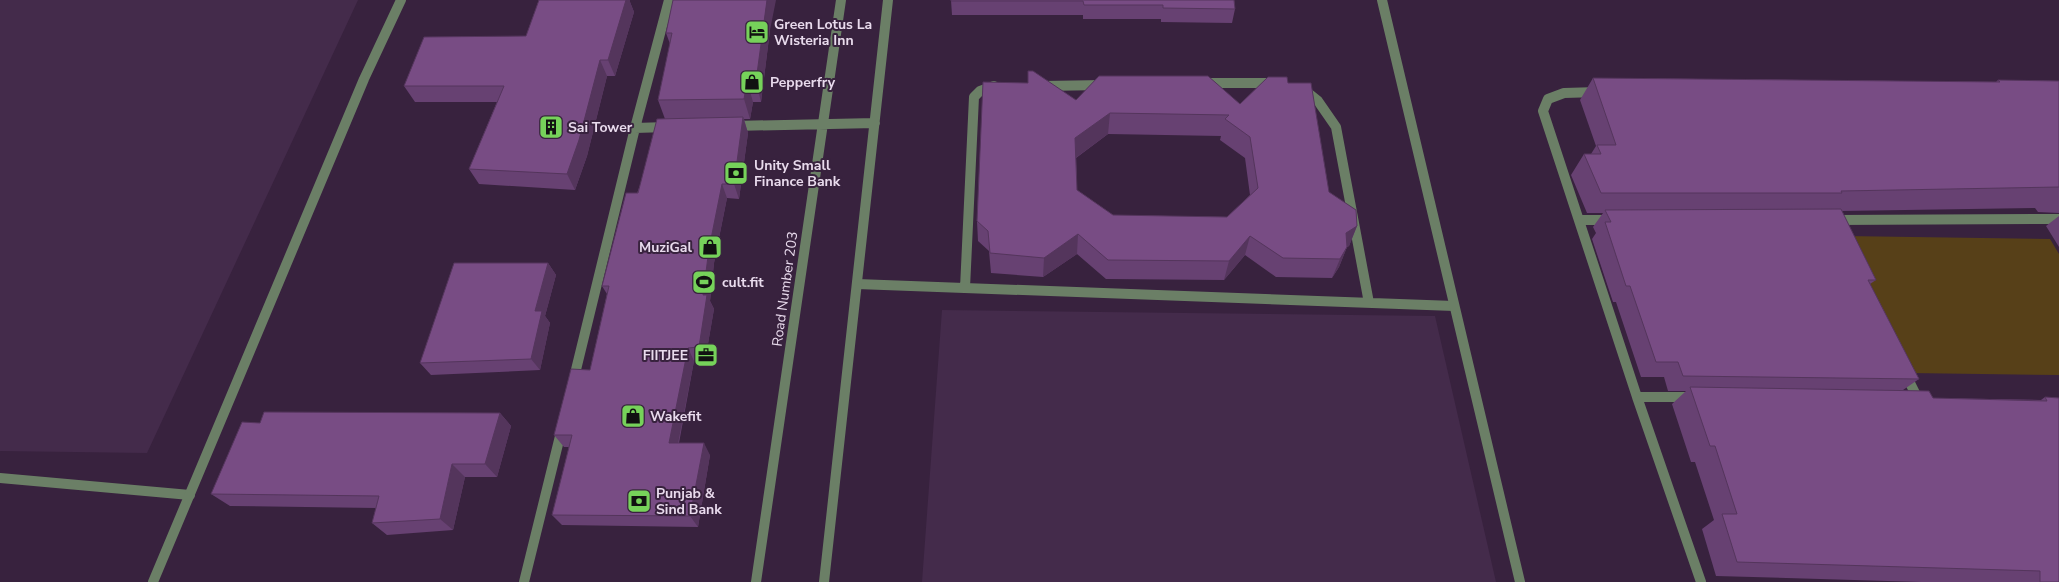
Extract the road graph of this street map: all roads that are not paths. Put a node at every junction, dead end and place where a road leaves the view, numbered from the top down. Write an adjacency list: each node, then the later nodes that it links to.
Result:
1 (401, 0): 31 (street)
2 (669, 0): 15 (street)
3 (841, 0): 12 (street, Road Number 203)
4 (888, 0): 11 (street)
5 (1382, 0): 23 (street)
6 (1190, 83): 22 (street)
7 (1110, 84): 9 (street)
8 (1001, 86): 21 (street)
9 (1031, 86)
10 (1603, 92): 17 (street)
11 (875, 123): 12 (street); 20 (street)
12 (823, 124): 13 (street); 34 (street, Road Number 203)
13 (724, 126)
14 (675, 127): 15 (street)
15 (635, 128): 25 (street)
16 (2059, 219): 19 (street)
17 (1580, 220): 18 (street); 26 (street)
18 (1620, 220)
19 (1826, 223)
20 (857, 284): 21 (street); 35 (street)
21 (965, 288): 22 (street)
22 (1368, 303): 23 (street)
23 (1454, 306): 36 (street)
24 (1898, 360): 28 (street)
25 (571, 389)
26 (1637, 397): 27 (street); 37 (street)
27 (1705, 398)
28 (1919, 401)
29 (564, 418): 33 (street)
30 (0, 478): 31 (street)
31 (190, 495): 32 (street)
32 (153, 582)
33 (524, 582)
34 (756, 582)
35 (824, 582)
36 (1520, 582)
37 (1701, 582)

